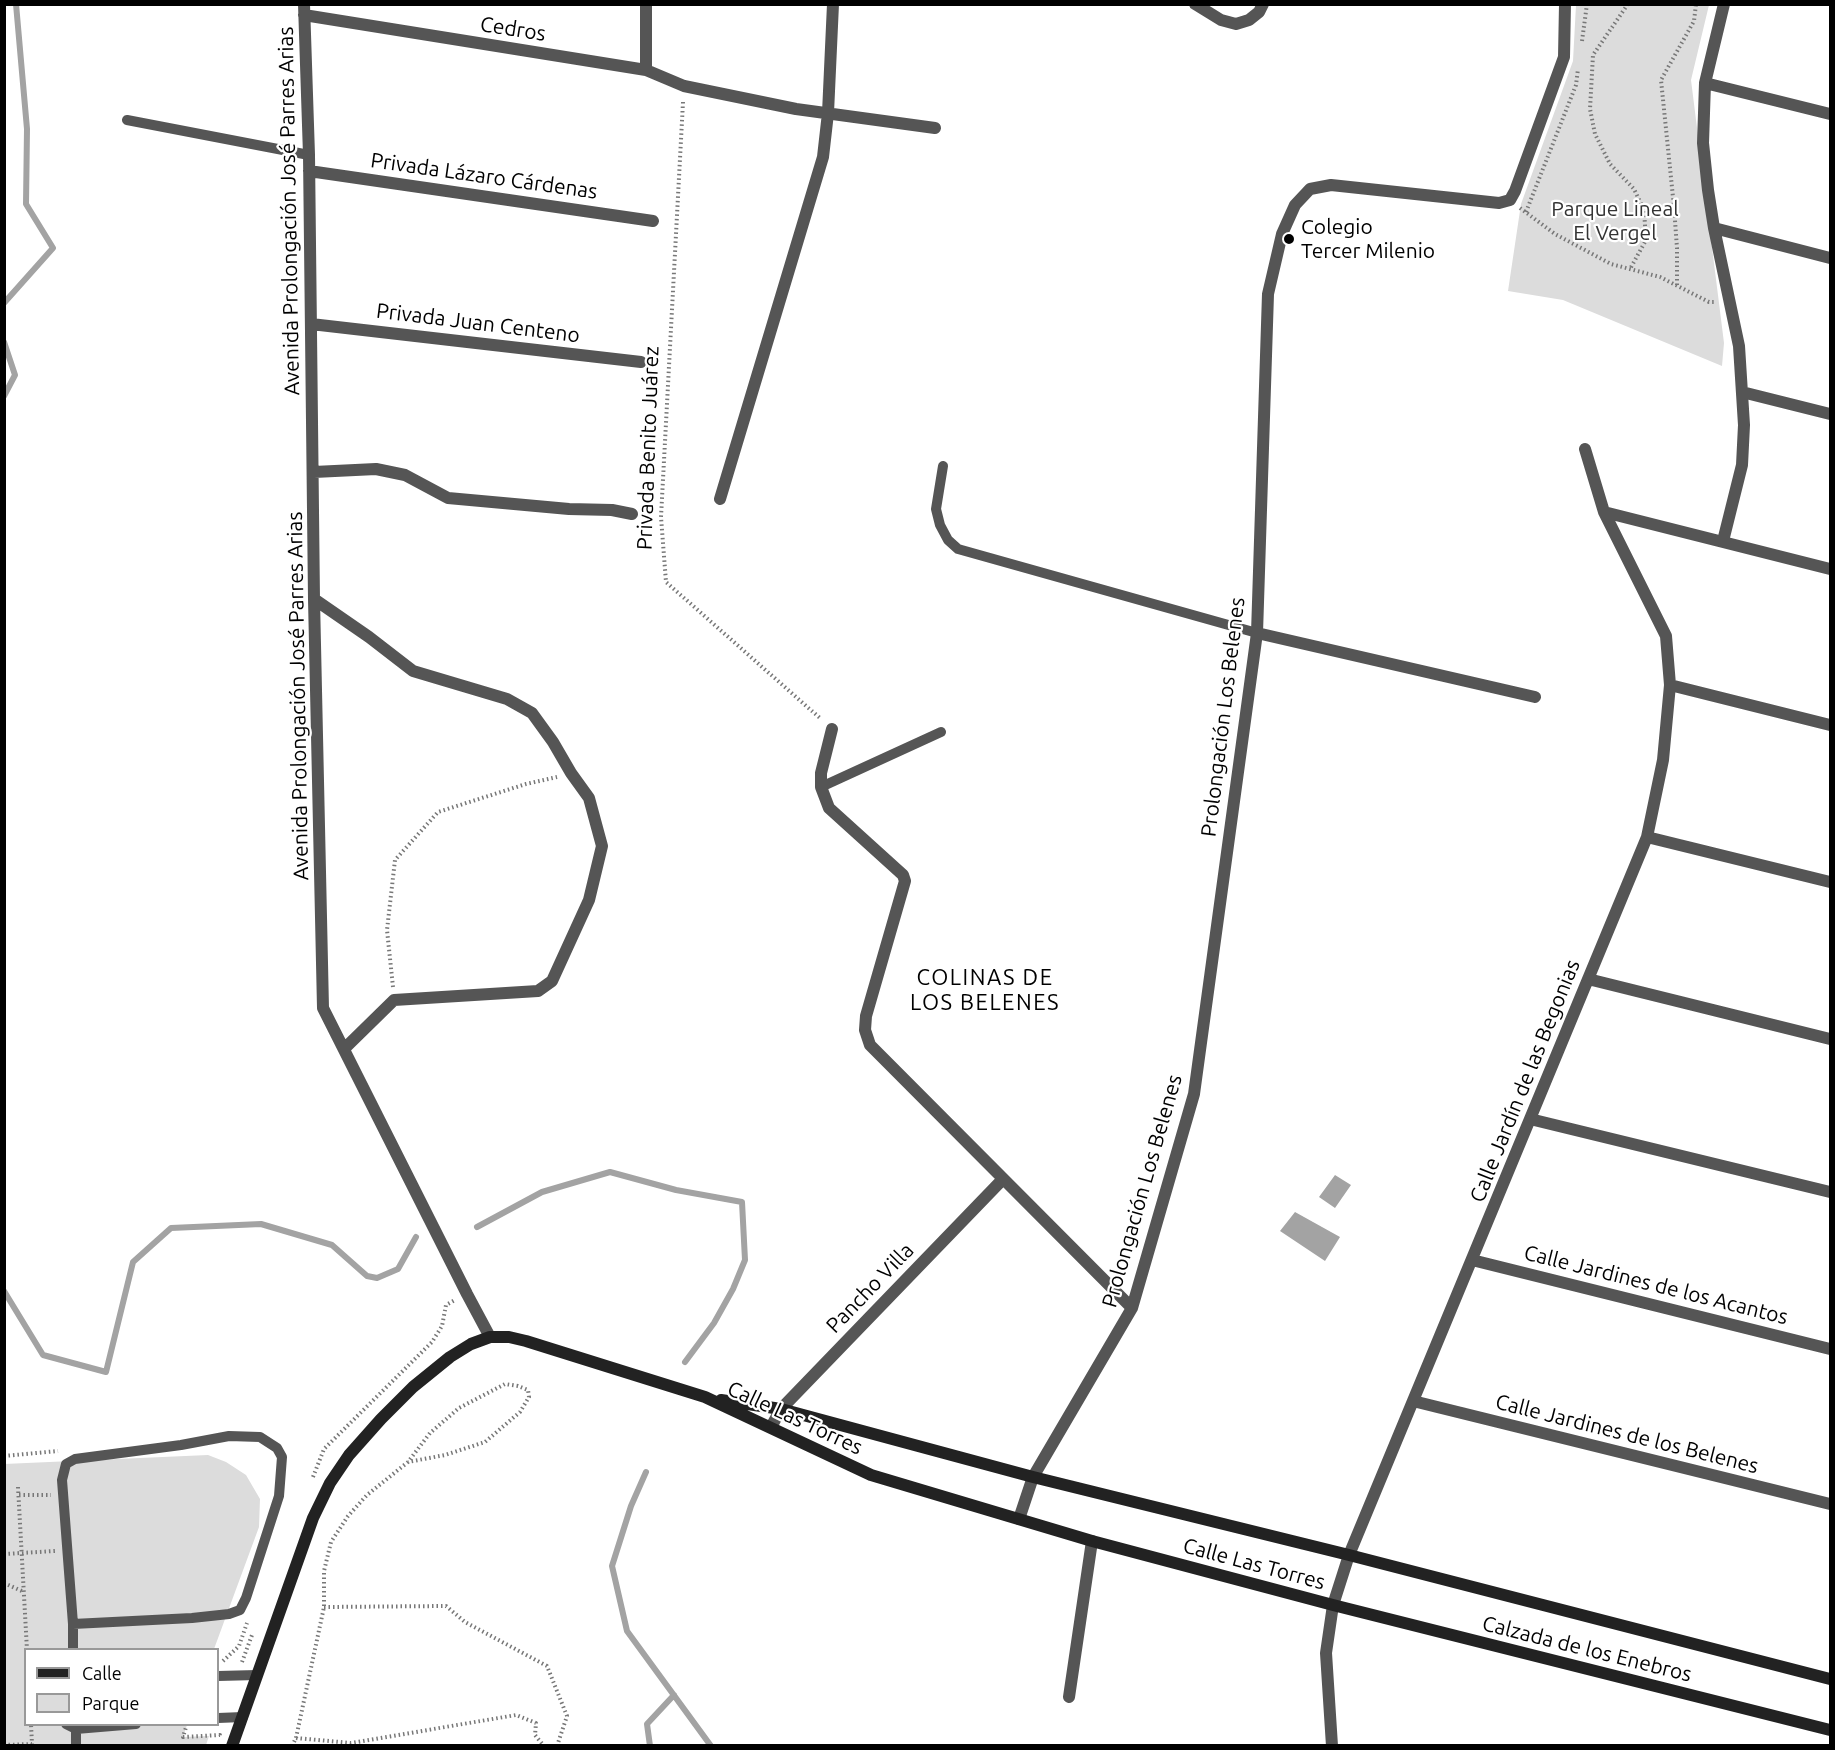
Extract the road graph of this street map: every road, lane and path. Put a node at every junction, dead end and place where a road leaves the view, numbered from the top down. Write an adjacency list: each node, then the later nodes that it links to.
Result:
1 (646, 4): 10 (street)
2 (833, 4): 13 (street)
3 (1195, 4): 4 (street)
4 (1263, 4)
5 (1565, 4): 19 (street)
6 (1629, 4): 23 (path)
7 (1696, 4): 24 (path)
8 (1724, 4): 11 (street)
9 (303, 8): 10 (street, Cedros); 17 (street, Avenida Prolongación José Parres Arias)
10 (646, 70): 12 (street, Cedros)
11 (1705, 83): 14 (street); 21 (street)
12 (684, 86): 13 (street, Cedros); 43 (path, Privada Benito Juárez)
13 (828, 113): 16 (street, Cedros); 33 (street)
14 (1830, 114)
15 (127, 120): 17 (lane)
16 (935, 128)
17 (309, 155): 18 (street, Avenida Prolongación José Parres Arias)
18 (309, 171): 20 (street, Privada Lázaro Cárdenas); 26 (street, Avenida Prolongación José Parres Arias)
19 (1510, 200): 23 (path); 39 (street, Prolongación Los Belenes)
20 (653, 220)
21 (1714, 228): 22 (street); 25 (street)
22 (1830, 258)
23 (1630, 269): 24 (path)
24 (1677, 285): 25 (path)
25 (1730, 305): 28 (street)
26 (311, 324): 27 (street, Privada Juan Centeno); 32 (street, Avenida Prolongación José Parres Arias)
27 (641, 362)
28 (1742, 392): 29 (street); 36 (street)
29 (1830, 414)
30 (1585, 448): 34 (street, Calle Jardín de las Begonias)
31 (942, 466): 39 (lane)
32 (314, 472): 35 (street); 38 (street, Avenida Prolongación José Parres Arias)
33 (720, 499)
34 (1604, 512): 36 (street); 40 (street, Calle Jardín de las Begonias)
35 (632, 513)
36 (1723, 541): 37 (street)
37 (1830, 568)
38 (314, 598): 45 (street); 52 (street, Avenida Prolongación José Parres Arias)
39 (1257, 633): 41 (street); 59 (street, Prolongación Los Belenes)
40 (1670, 685): 42 (street); 47 (street, Calle Jardín de las Begonias)
41 (1535, 697)
42 (1830, 725)
43 (832, 729): 46 (street)
44 (941, 732): 46 (lane)
45 (571, 773): 50 (path); 50 (street)
46 (821, 787): 54 (street)
47 (1647, 837): 48 (street); 49 (street, Calle Jardín de las Begonias)
48 (1830, 882)
49 (1588, 979): 51 (street); 53 (street, Calle Jardín de las Begonias)
50 (394, 1000): 52 (street)
51 (1830, 1039)
52 (345, 1048): 57 (street, Avenida Prolongación José Parres Arias)
53 (1530, 1119): 55 (street); 56 (street, Calle Jardín de las Begonias)
54 (1003, 1179): 59 (street); 64 (street, Pancho Villa)
55 (1830, 1192)
56 (1472, 1260): 61 (street, Calle Jardines de los Acantos); 63 (street, Calle Jardín de las Begonias)
57 (466, 1294): 58 (path); 60 (street, Avenida Prolongación José Parres Arias)
58 (446, 1305)
59 (1132, 1308): 69 (street, Prolongación Los Belenes)
60 (490, 1337): 62 (main road); 89 (main road)
61 (1830, 1349)
62 (705, 1397): 64 (main road, Calle Las Torres); 65 (main road, Calle Las Torres)
63 (1413, 1401): 73 (street, Calle Jardines de los Belenes); 79 (street, Calle Jardín de las Begonias)
64 (781, 1409): 65 (street, Pancho Villa); 69 (main road, Calle Las Torres)
65 (771, 1427): 74 (main road, Calle Las Torres)
66 (62, 1450): 67 (path)
67 (4, 1456)
68 (408, 1462): 68 (path); 83 (path)
69 (1033, 1477): 74 (street, Prolongación Los Belenes); 79 (main road, Calle Las Torres)
70 (18, 1488): 71 (path)
71 (19, 1495): 72 (path); 77 (path)
72 (64, 1495): 76 (lane); 85 (lane)
73 (1830, 1504)
74 (1019, 1519): 75 (main road, Calle Las Torres)
75 (1092, 1541): 82 (main road, Calle Las Torres); 92 (street)
76 (68, 1550): 77 (path); 85 (lane)
77 (22, 1553): 78 (path); 81 (path)
78 (4, 1554)
79 (1349, 1555): 82 (street, Calle Jardín de las Begonias); 91 (main road, Calzada de los Enebros)
80 (4, 1583): 81 (path)
81 (24, 1592): 86 (path)
82 (1333, 1605): 99 (main road, Calzada de los Enebros); 109 (street, Calle Jardín de las Begonias)
83 (324, 1607): 100 (path); 108 (path)
84 (251, 1614): 88 (path)
85 (73, 1624): 87 (lane)
86 (27, 1648)
87 (73, 1648)
88 (219, 1664)
89 (257, 1675): 90 (lane); 93 (main road)
90 (219, 1676)
91 (1830, 1680)
92 (1069, 1697)
93 (243, 1716): 94 (lane); 105 (main road)
94 (219, 1718)
95 (31, 1726): 102 (path)
96 (104, 1726): 98 (lane)
97 (187, 1726): 104 (path)
98 (71, 1727): 103 (lane)
99 (1830, 1730)
100 (296, 1738): 101 (path); 106 (path)
101 (351, 1744): 107 (path)
102 (4, 1745)
103 (76, 1746)
104 (217, 1746)
105 (232, 1746)
106 (292, 1746)
107 (544, 1746)
108 (557, 1746)
109 (1332, 1746)

